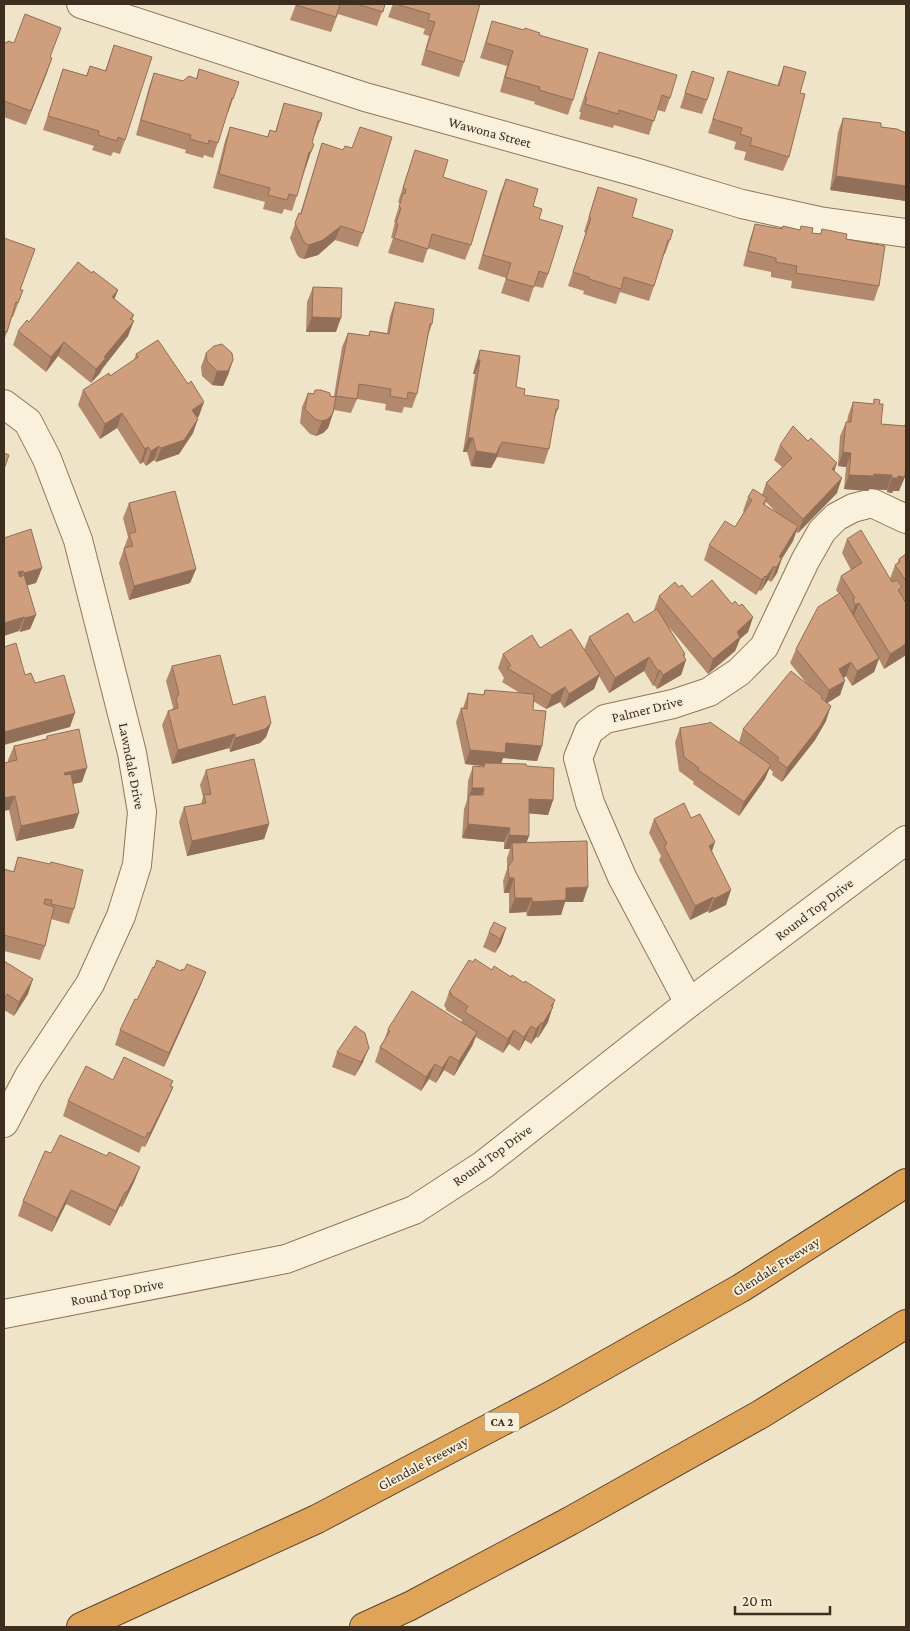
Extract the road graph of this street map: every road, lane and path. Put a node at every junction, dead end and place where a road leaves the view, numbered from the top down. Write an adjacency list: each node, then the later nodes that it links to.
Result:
1 (80, 4): 2 (street, Wawona Street)
2 (906, 233)
3 (4, 404): 7 (street, Lawndale Drive)
4 (906, 519): 6 (street, Palmer Drive)
5 (906, 840): 6 (street, Round Top Drive)
6 (689, 1003): 9 (street, Round Top Drive)
7 (4, 1123)
8 (906, 1183): 11 (highway, Glendale Freeway / CA 2)
9 (4, 1314)
10 (906, 1324): 12 (highway)
11 (80, 1627)
12 (364, 1627)

